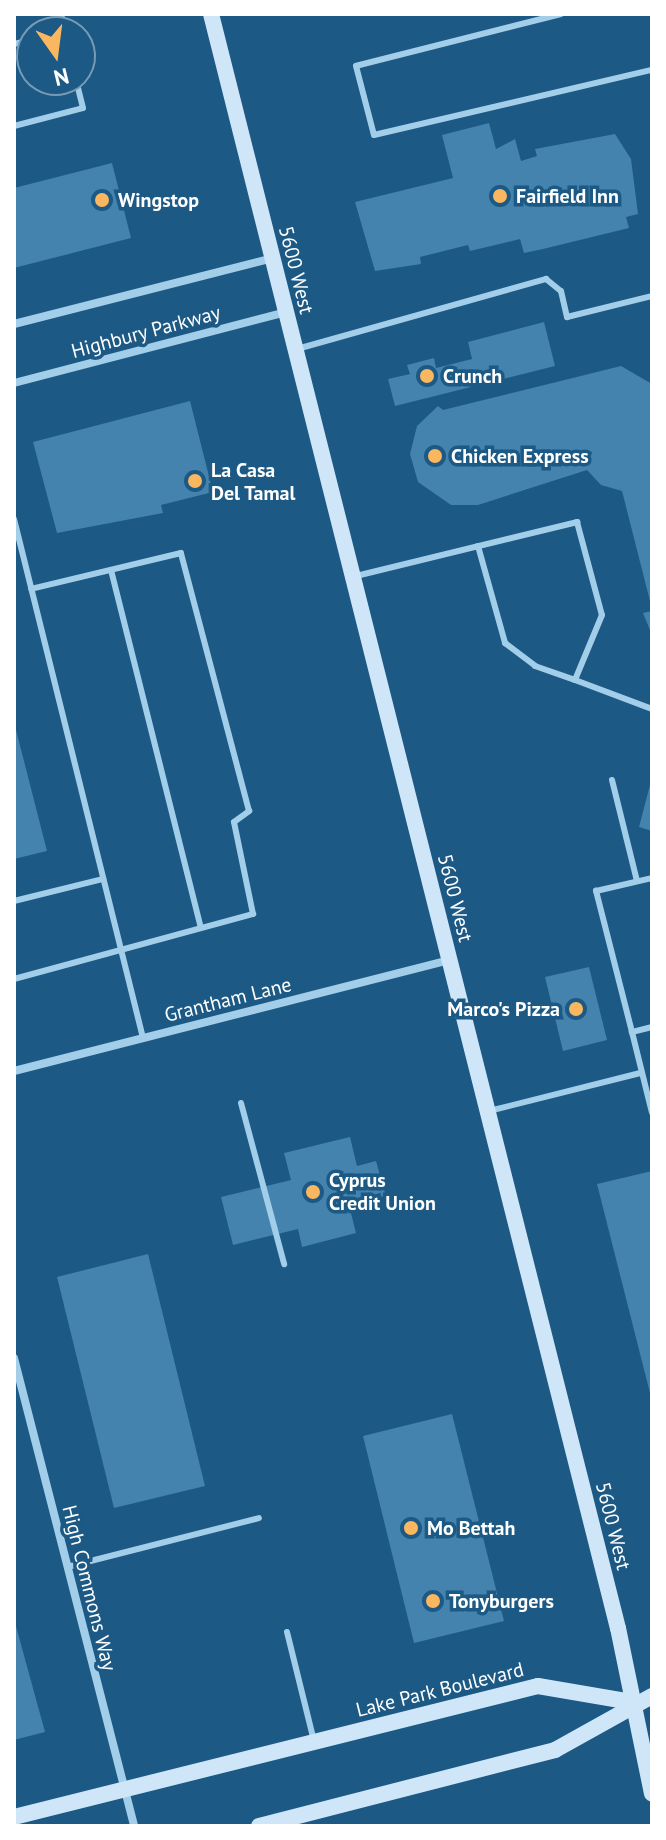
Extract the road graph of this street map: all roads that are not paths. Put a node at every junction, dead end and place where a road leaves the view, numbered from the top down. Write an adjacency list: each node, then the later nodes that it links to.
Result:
1 (211, 14): 6 (main road, 5600 West)
2 (561, 14): 3 (lane)
3 (652, 70)
4 (80, 96): 5 (lane)
5 (14, 126)
6 (273, 258): 8 (main road, 5600 West); 9 (street, Highbury Parkway)
7 (652, 296): 10 (lane)
8 (286, 312): 10 (main road, 5600 West); 11 (street, Highbury Parkway)
9 (14, 324)
10 (296, 349): 17 (main road, 5600 West)
11 (14, 383)
12 (14, 519): 14 (lane)
13 (478, 546): 17 (lane); 19 (lane); 19 (lane)
14 (24, 560): 15 (lane); 18 (lane)
15 (14, 563)
16 (111, 570): 18 (lane); 26 (lane); 26 (lane)
17 (353, 577): 28 (main road, 5600 West)
18 (31, 589): 23 (lane)
19 (575, 680): 20 (lane)
20 (652, 709)
21 (612, 780): 24 (lane)
22 (652, 878): 24 (lane)
23 (103, 879): 25 (lane); 27 (lane)
24 (637, 881): 31 (lane)
25 (14, 901)
26 (201, 928): 27 (lane)
27 (121, 950): 29 (lane); 32 (lane)
28 (449, 960): 32 (street, Grantham Lane); 36 (main road, 5600 West)
29 (14, 979)
30 (652, 1027): 31 (lane)
31 (632, 1032): 34 (lane)
32 (143, 1038): 33 (street, Grantham Lane)
33 (14, 1071)
34 (640, 1073): 36 (lane); 37 (lane)
35 (241, 1103): 38 (lane)
36 (488, 1111): 44 (main road, 5600 West)
37 (652, 1113)
38 (284, 1264)
39 (14, 1358): 41 (street, High Commons Way)
40 (259, 1518): 41 (lane)
41 (67, 1567): 46 (street, High Commons Way)
42 (287, 1632): 45 (lane)
43 (652, 1696): 44 (main road)
44 (632, 1702): 45 (main road, Lake Park Boulevard); 47 (main road, 5600 West); 50 (main road)
45 (314, 1743): 46 (main road, Lake Park Boulevard)
46 (124, 1790): 48 (main road, Lake Park Boulevard); 49 (street, High Commons Way)
47 (652, 1794)
48 (14, 1817)
49 (134, 1826)
50 (259, 1826)

